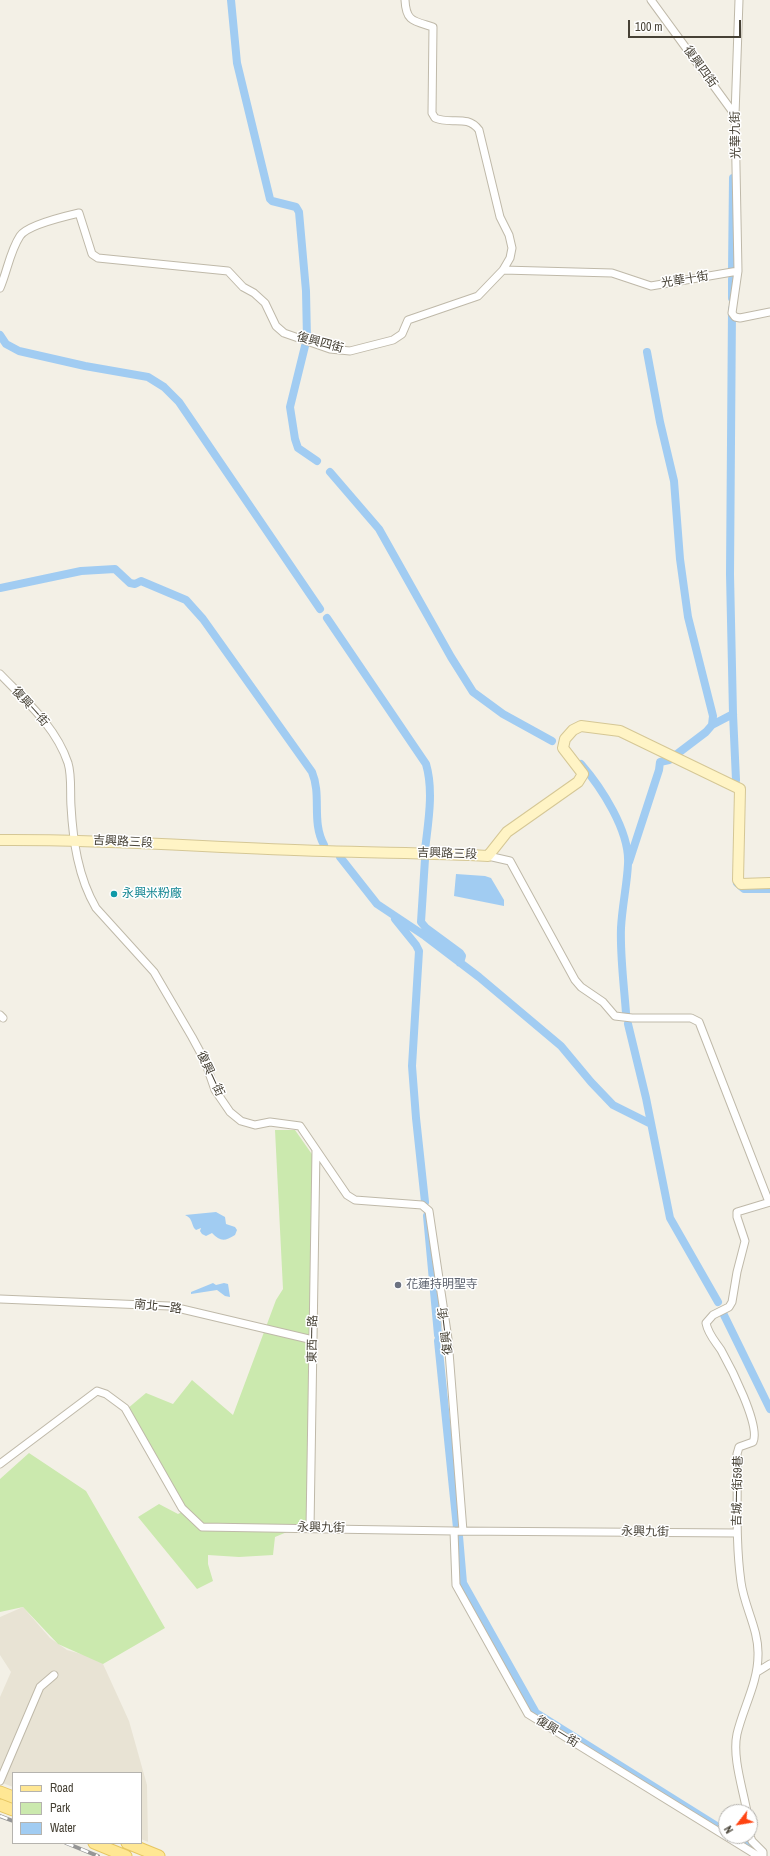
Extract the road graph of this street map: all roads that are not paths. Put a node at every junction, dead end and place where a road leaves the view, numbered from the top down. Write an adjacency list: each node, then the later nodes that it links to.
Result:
1 (405, 0): 5 (street, 復興四街)
2 (651, 0): 4 (street, 復興四街)
3 (739, 0): 4 (street, 光華九街)
4 (735, 115): 6 (street, 光華九街)
5 (503, 270): 6 (street, 光華十街); 7 (street, 復興四街)
6 (738, 271): 8 (street)
7 (0, 288)
8 (770, 312)
9 (0, 674): 11 (street, 復興一街)
10 (0, 840): 11 (street, 吉興路三段)
11 (73, 840): 12 (street, 吉興路三段); 14 (street, 復興一街)
12 (488, 856): 13 (street, 吉興路三段); 15 (street)
13 (770, 883)
14 (316, 1150): 17 (street, 東西一路); 21 (street, 復興一街)
15 (769, 1202): 22 (street, 吉城一街59巷)
16 (0, 1299): 17 (street, 南北一路)
17 (313, 1340): 19 (street, 東西一路)
18 (0, 1464): 19 (street, 永興九街)
19 (310, 1528): 20 (street, 永興九街)
20 (454, 1531): 21 (street, 永興九街); 37 (street, 復興一街)
21 (463, 1531): 22 (street, 永興九街)
22 (737, 1533): 24 (street, 吉城一街59巷)
23 (770, 1664): 24 (street)
24 (757, 1672): 29 (street, 吉城一街59巷)
25 (54, 1675): 26 (street)
26 (0, 1781)
27 (0, 1792): 28 (main road)
28 (12, 1797)
29 (746, 1804)
30 (0, 1805): 31 (main road)
31 (12, 1810)
32 (96, 1844): 35 (main road)
33 (129, 1844): 36 (main road)
34 (755, 1844): 38 (street)
35 (126, 1856)
36 (159, 1856)
37 (758, 1856)
38 (763, 1856)

